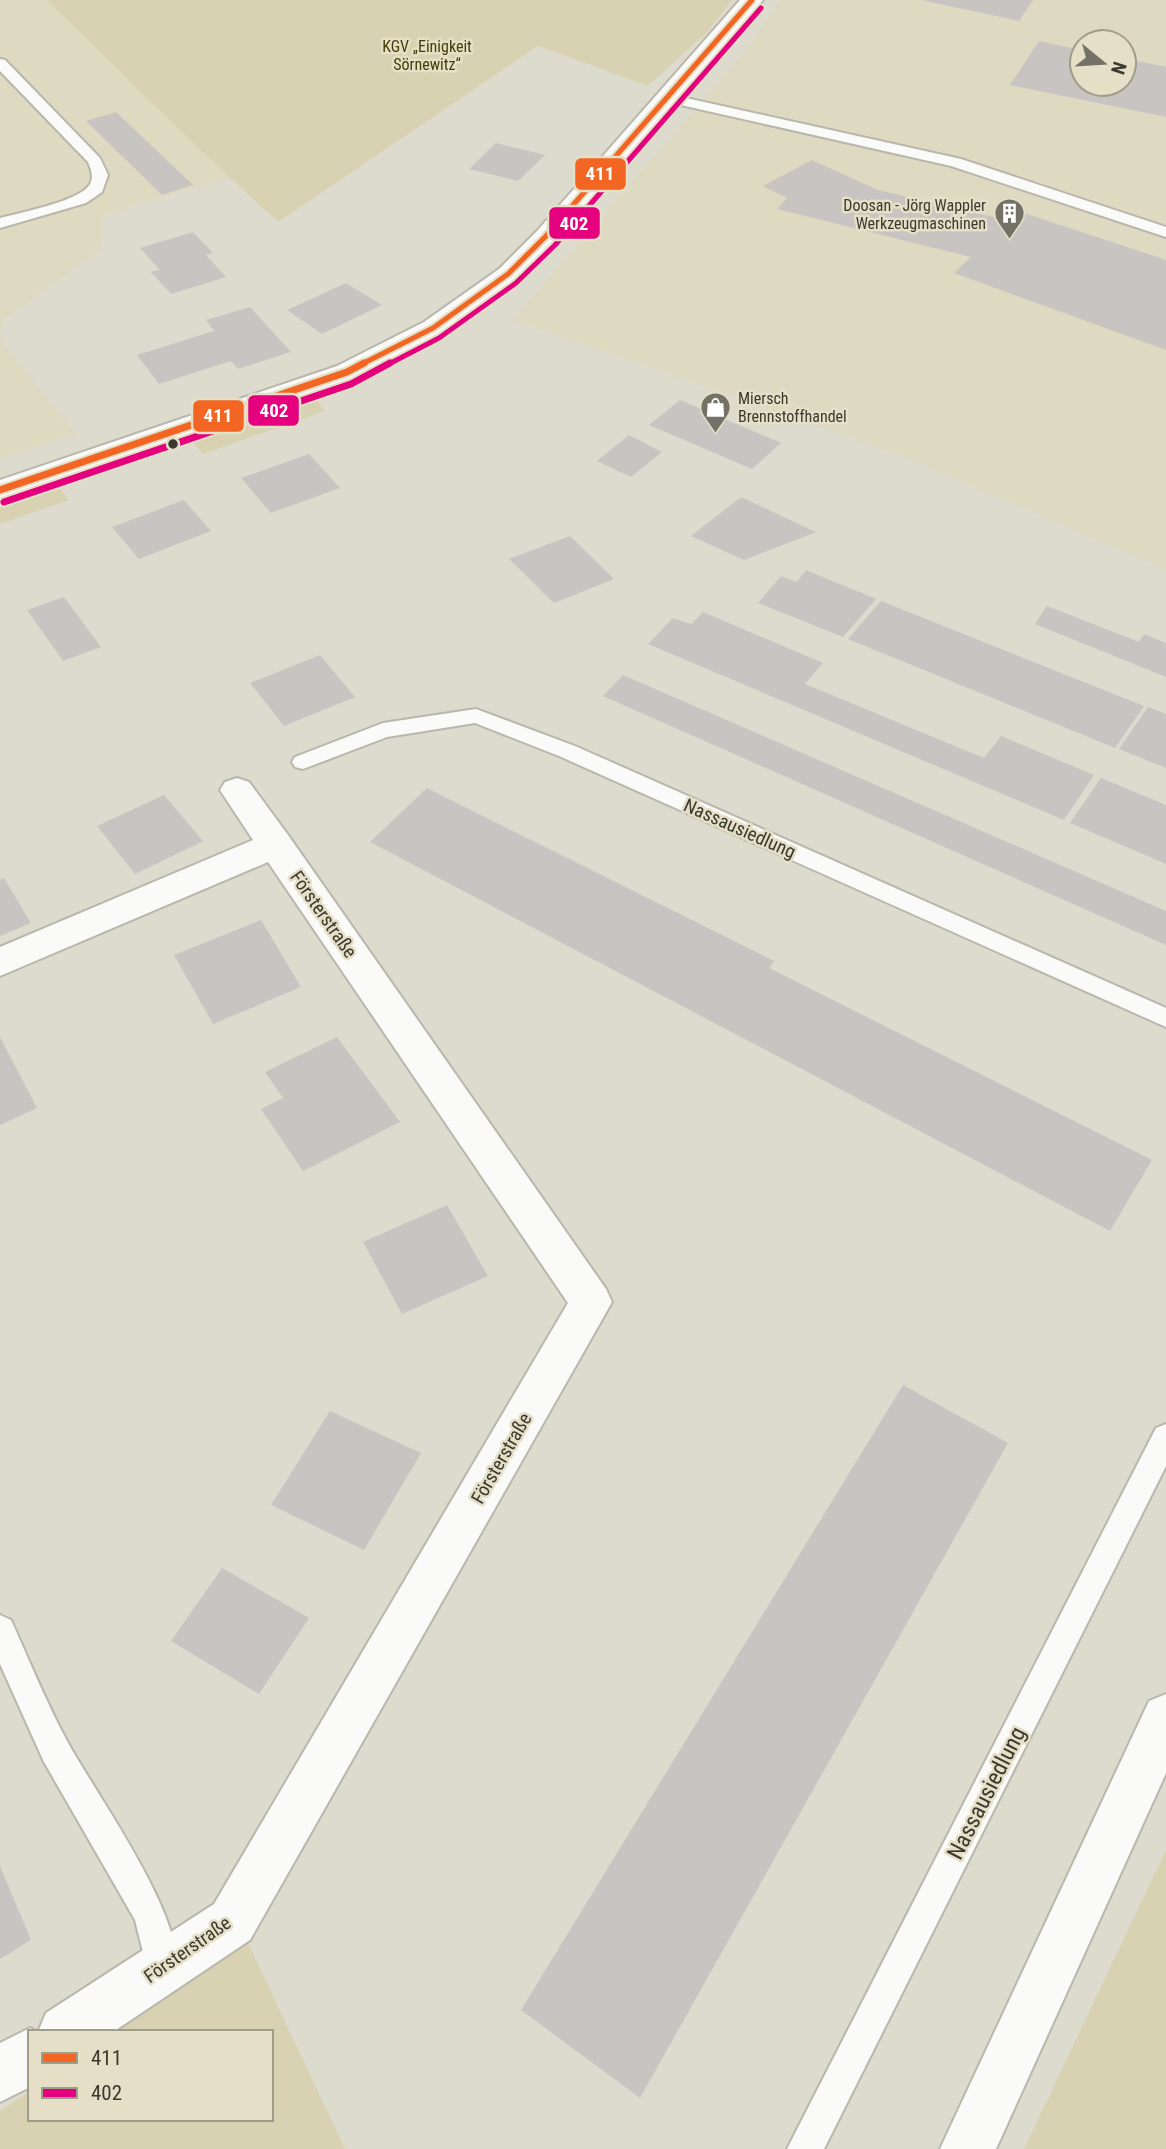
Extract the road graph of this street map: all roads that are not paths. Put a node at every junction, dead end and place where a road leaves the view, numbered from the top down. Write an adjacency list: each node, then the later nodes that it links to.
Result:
1 (752, 0): 3 (street)
2 (0, 63): 4 (lane)
3 (668, 98): 5 (lane); 6 (street)
4 (0, 223)
5 (1166, 232)
6 (0, 490)
7 (303, 762): 11 (lane, Nassausiedlung)
8 (237, 790): 9 (street, Försterstraße)
9 (276, 844): 10 (street); 15 (street, Försterstraße)
10 (0, 961)
11 (1166, 1018)
12 (1166, 1437): 19 (lane, Nassausiedlung)
13 (0, 1630): 15 (lane)
14 (1166, 1718): 20 (street)
15 (162, 1968): 16 (street, Försterstraße)
16 (68, 2030)
17 (28, 2056): 18 (street)
18 (0, 2075)
19 (805, 2149)
20 (968, 2149)

